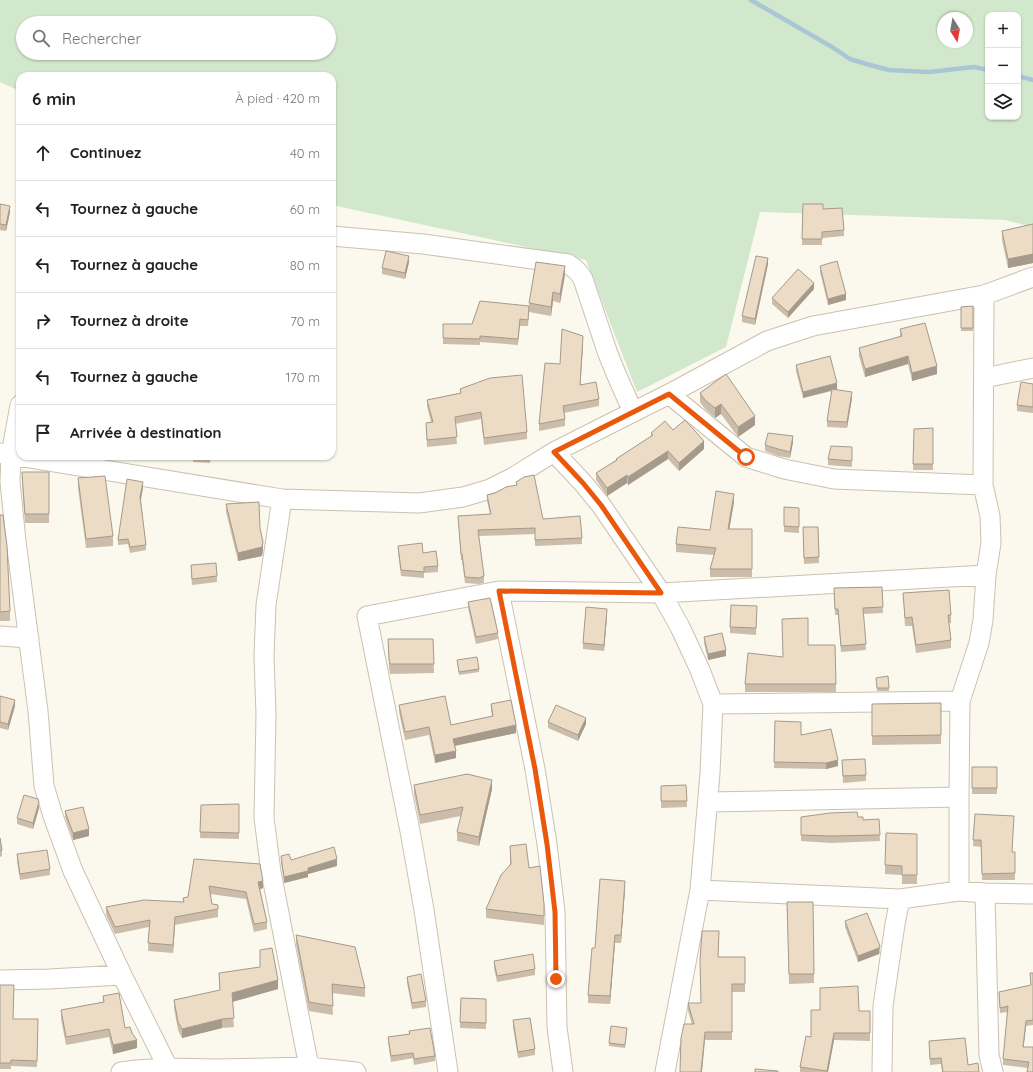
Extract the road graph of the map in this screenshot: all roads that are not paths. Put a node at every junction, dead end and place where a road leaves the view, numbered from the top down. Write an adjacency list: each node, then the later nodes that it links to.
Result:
1 (336, 236): 7 (street)
2 (1033, 277): 3 (street)
3 (984, 295): 5 (street); 6 (street)
4 (1033, 368): 5 (street)
5 (984, 378): 13 (street)
6 (669, 394): 7 (street); 13 (street)
7 (633, 412): 9 (street)
8 (16, 419): 10 (street)
9 (554, 452): 14 (street); 17 (street)
10 (6, 454): 11 (street); 19 (street)
11 (16, 456)
12 (43, 460): 14 (street)
13 (983, 485): 15 (street)
14 (282, 499): 31 (street)
15 (986, 575): 17 (street); 20 (street)
16 (499, 591): 17 (street); 35 (street); 36 (street)
17 (661, 593): 21 (street)
18 (0, 636): 19 (street)
19 (29, 638): 29 (street)
20 (960, 701): 21 (street); 22 (street)
21 (713, 704): 23 (street)
22 (959, 797): 23 (street); 25 (street)
23 (708, 802): 24 (street)
24 (700, 890): 28 (street); 37 (street)
25 (959, 891): 26 (street); 28 (street)
26 (985, 893): 27 (street); 39 (street)
27 (1033, 894)
28 (900, 899): 38 (street)
29 (122, 975): 30 (street); 32 (street)
30 (0, 980)
31 (308, 1067): 32 (street); 34 (street)
32 (168, 1068): 33 (street)
33 (121, 1072)
34 (356, 1072)
35 (448, 1072)
36 (563, 1072)
37 (665, 1072)
38 (882, 1072)
39 (993, 1072)

